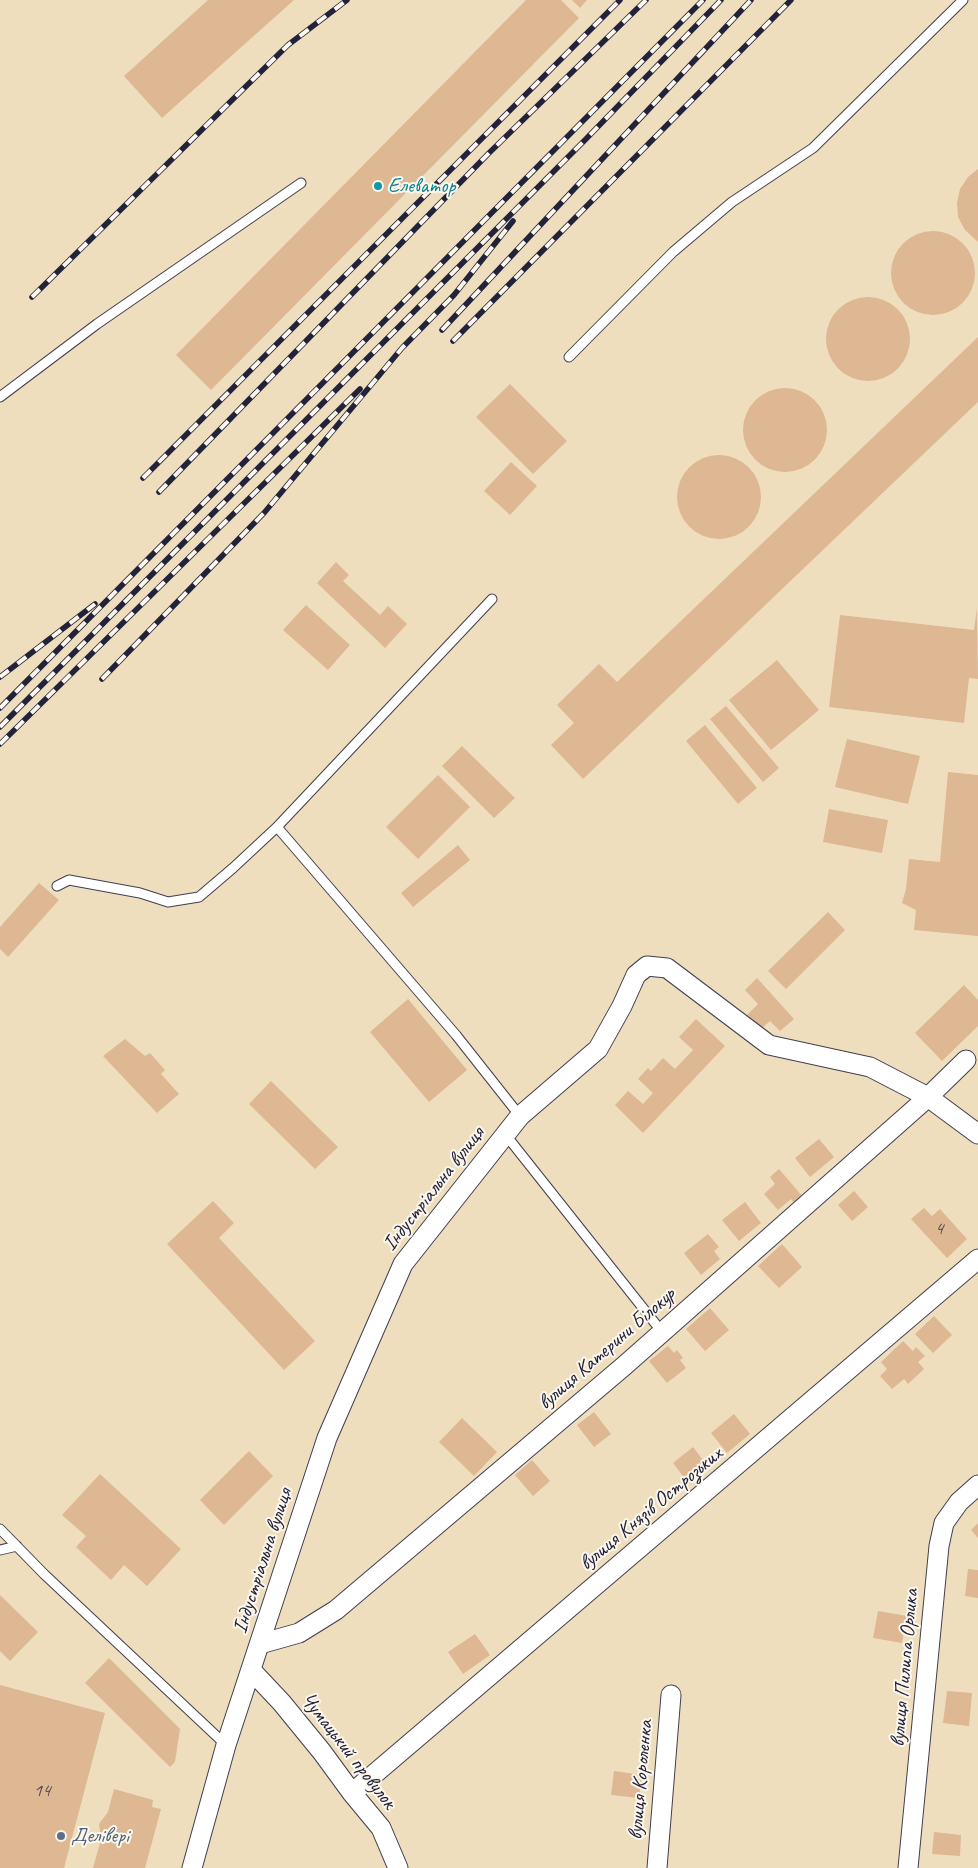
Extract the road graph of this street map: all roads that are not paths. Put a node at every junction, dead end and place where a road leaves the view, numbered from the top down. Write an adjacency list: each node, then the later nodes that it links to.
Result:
1 (963, 0): 3 (lane)
2 (302, 183): 4 (lane)
3 (570, 357)
4 (0, 397)
5 (492, 599): 6 (lane)
6 (277, 827): 7 (lane); 10 (lane)
7 (57, 886)
8 (966, 1060): 9 (street, вулиця Катерини Білокур)
9 (928, 1097): 10 (street, Індустріальна вулиця); 12 (street, Індустріальна вулиця); 14 (street, вулиця Катерини Білокур)
10 (520, 1116): 11 (street, Індустріальна вулиця)
11 (505, 1134): 14 (lane); 19 (street, Індустріальна вулиця)
12 (978, 1134)
13 (978, 1259): 23 (street, вулиця Князів Острозьких)
14 (662, 1332): 19 (street, вулиця Катерини Білокур)
15 (978, 1485): 27 (street, вулиця Пилипа Орлика)
16 (0, 1529): 17 (lane)
17 (17, 1546): 18 (lane); 22 (lane)
18 (0, 1550)
19 (260, 1644): 20 (street, Індустріальна вулиця)
20 (251, 1670): 22 (street, Індустріальна вулиця); 23 (street, Чумацький провулок)
21 (670, 1695): 26 (street, вулиця Короленка)
22 (226, 1745): 24 (street, Індустріальна вулиця)
23 (352, 1793): 25 (street, Чумацький провулок)
24 (192, 1868)
25 (398, 1868)
26 (657, 1868)
27 (908, 1868)

